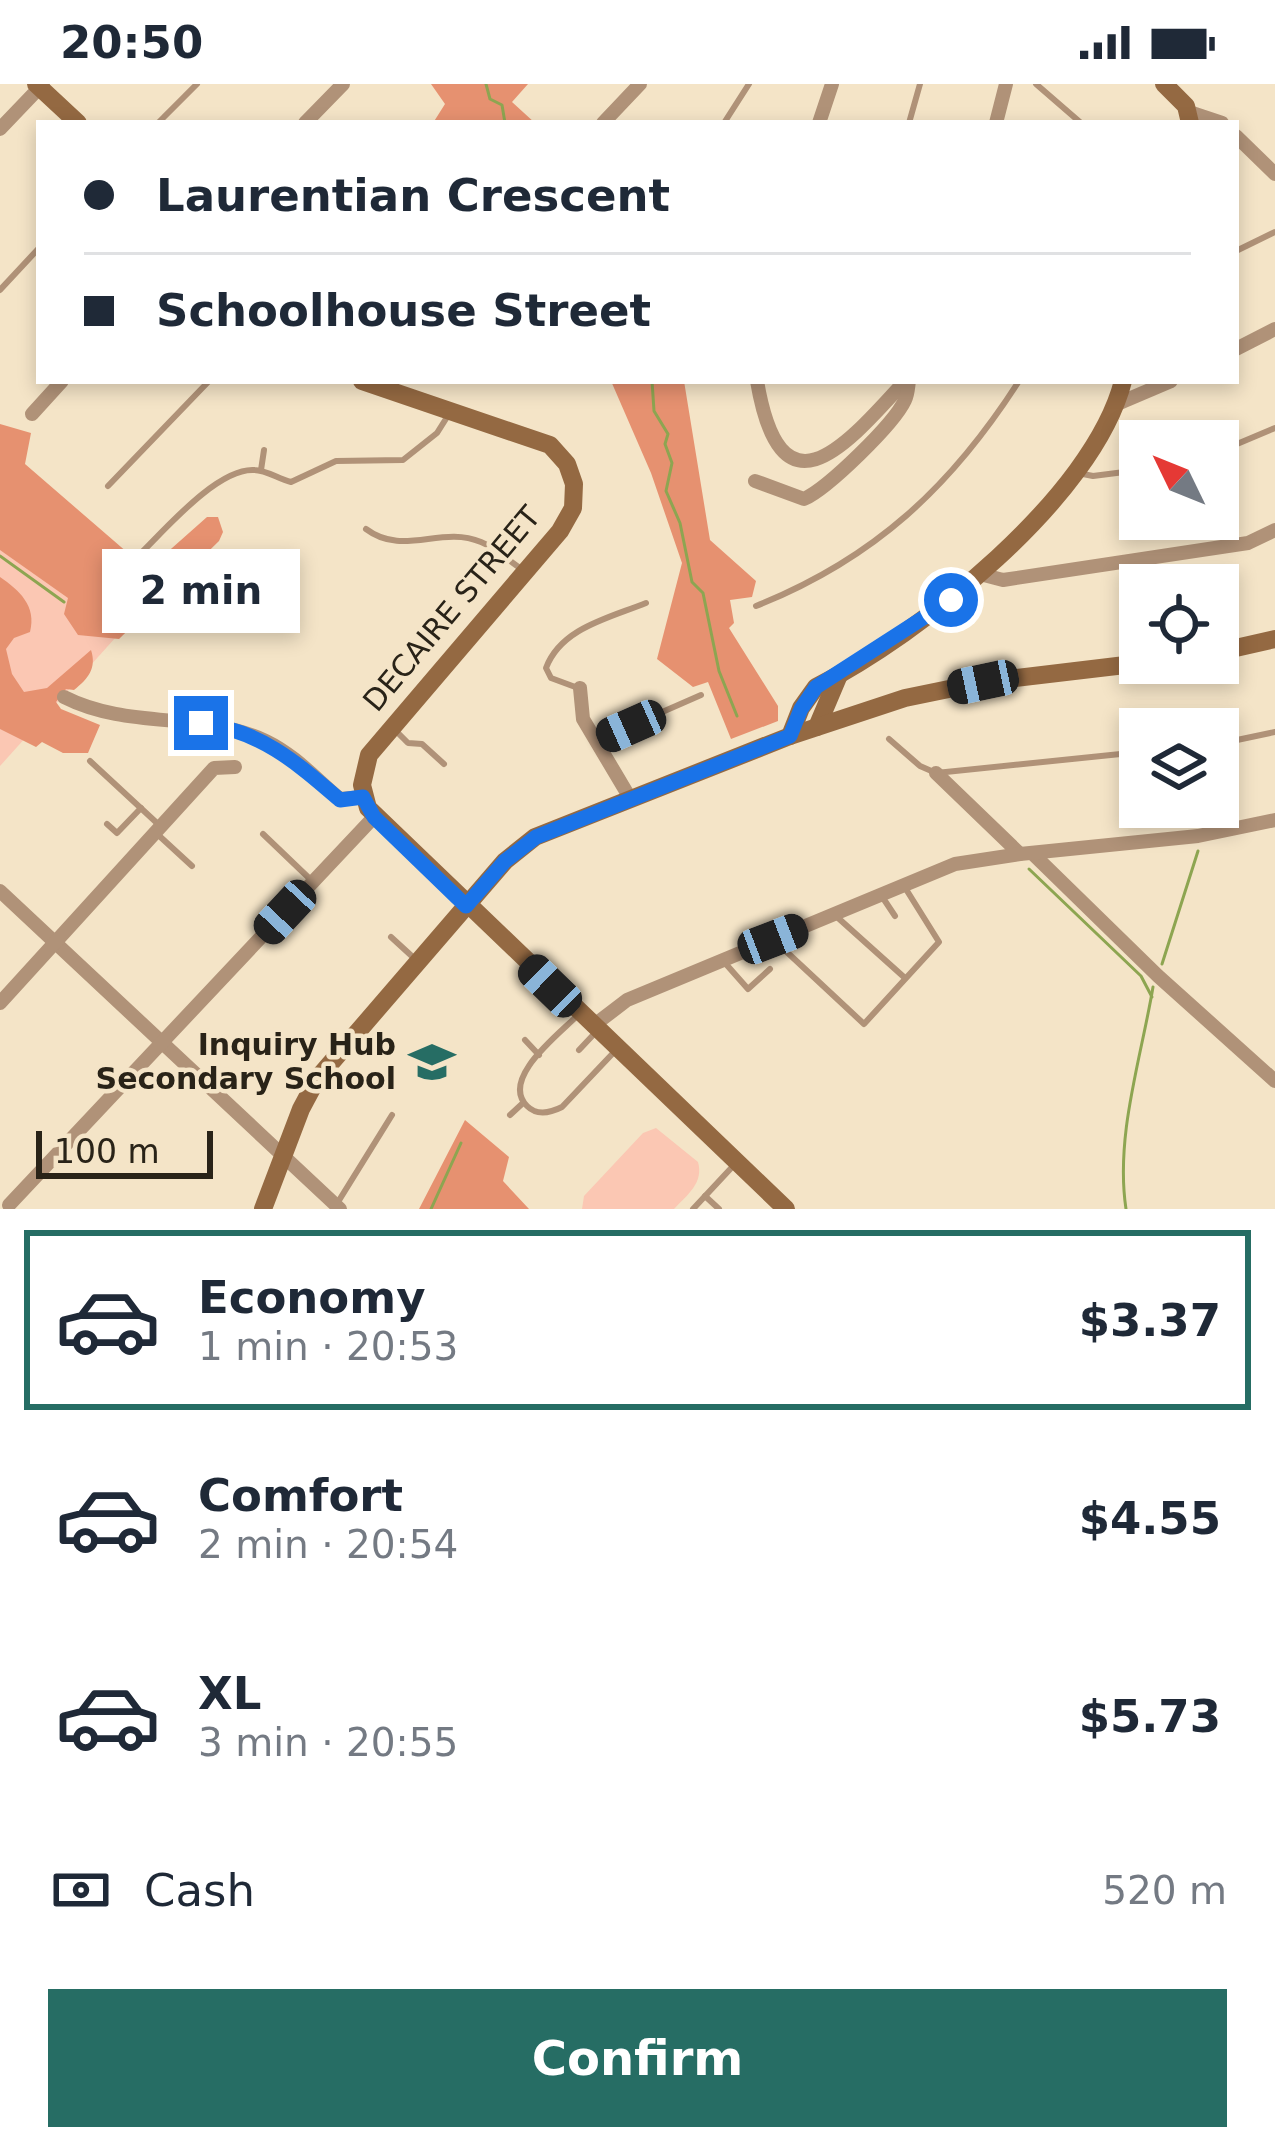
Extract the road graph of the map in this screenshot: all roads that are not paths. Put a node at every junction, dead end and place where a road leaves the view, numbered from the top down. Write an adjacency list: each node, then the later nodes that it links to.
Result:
1 (196, 84): 13 (lane)
2 (343, 84): 14 (street)
3 (640, 84): 15 (street)
4 (749, 84): 16 (lane)
5 (832, 84): 17 (street)
6 (920, 84): 18 (lane)
7 (1006, 84): 19 (street)
8 (1036, 84): 20 (lane)
9 (1164, 84): 11 (main road)
10 (39, 85): 12 (main road); 21 (street)
11 (1189, 118)
12 (75, 120)
13 (161, 120)
14 (308, 120)
15 (605, 120)
16 (726, 120)
17 (820, 120)
18 (910, 120)
19 (997, 120)
20 (1078, 120)
21 (0, 129)
22 (1239, 139): 23 (street)
23 (1275, 174)
24 (1275, 232): 25 (lane)
25 (1239, 250)
26 (36, 251): 27 (lane)
27 (0, 290)
28 (1275, 329): 29 (street)
29 (1239, 347)
30 (59, 384): 41 (street)
31 (206, 384): 49 (lane)
32 (371, 384): 40 (main road, DECAIRE STREET)
33 (758, 384): 34 (street)
34 (904, 384)
35 (907, 384): 48 (street)
36 (1017, 384): 56 (lane)
37 (1122, 384): 39 (main road)
38 (1165, 384): 39 (street)
39 (1117, 404): 46 (main road)
40 (451, 411): 45 (lane); 53 (main road, DECAIRE STREET)
41 (32, 414)
42 (1275, 428): 43 (lane)
43 (1239, 443)
44 (264, 450): 45 (lane)
45 (261, 470): 52 (lane)
46 (1075, 472): 47 (lane); 54 (main road)
47 (1119, 473)
48 (755, 481)
49 (108, 486)
50 (366, 529): 53 (lane)
51 (1275, 530): 54 (street)
52 (138, 556)
53 (525, 572): 65 (main road, DECAIRE STREET)
54 (980, 574): 60 (main road)
55 (646, 603): 61 (lane)
56 (756, 606)
57 (1275, 639): 58 (main road)
58 (1239, 647)
59 (1119, 666): 64 (main road)
60 (839, 675): 64 (main road); 66 (main road); 68 (main road)
61 (580, 688): 71 (street)
62 (701, 695): 71 (lane)
63 (64, 698): 77 (street)
64 (866, 711): 66 (main road)
65 (392, 728): 74 (lane); 77 (main road, DECAIRE STREET)
66 (817, 728): 68 (main road)
67 (1275, 732): 70 (lane)
68 (790, 736): 78 (main road)
69 (890, 739): 76 (lane)
70 (1239, 740)
71 (596, 741): 78 (street)
72 (1119, 754): 76 (lane)
73 (90, 761): 79 (lane)
74 (444, 764)
75 (235, 767): 83 (street)
76 (936, 772): 85 (street)
77 (363, 797): 80 (main road)
78 (629, 798): 91 (main road)
79 (141, 808): 82 (lane); 83 (lane)
80 (374, 817): 87 (street); 91 (main road)
81 (1275, 820): 85 (street)
82 (107, 824)
83 (157, 829): 86 (lane); 96 (street)
84 (263, 834): 87 (lane)
85 (1026, 853): 88 (street); 108 (street)
86 (192, 866)
87 (313, 882): 104 (street)
88 (904, 886): 90 (street); 100 (lane)
89 (0, 891): 96 (street)
90 (881, 895): 92 (street); 93 (lane)
91 (466, 906): 98 (main road); 102 (main road)
92 (834, 915): 95 (street); 100 (lane)
93 (895, 916)
94 (391, 937): 98 (lane)
95 (773, 939): 97 (street); 100 (lane)
96 (57, 944): 101 (street); 104 (street)
97 (722, 960): 99 (lane); 102 (street)
98 (417, 962): 112 (main road)
99 (770, 970)
100 (905, 978)
101 (0, 1003)
102 (590, 1023): 105 (main road); 106 (lane); 107 (lane)
103 (525, 1040): 107 (lane)
104 (161, 1043): 112 (street); 115 (street)
105 (617, 1049): 109 (lane); 113 (main road)
106 (579, 1050)
107 (539, 1055): 109 (lane)
108 (1270, 1071)
109 (524, 1103): 110 (lane)
110 (510, 1114)
111 (392, 1115): 117 (lane)
112 (283, 1158): 117 (street); 118 (main road)
113 (736, 1162): 114 (lane); 116 (main road)
114 (705, 1196): 119 (lane); 120 (lane)
115 (7, 1204)
116 (778, 1206)
117 (338, 1207)
118 (263, 1209)
119 (693, 1209)
120 (719, 1209)

